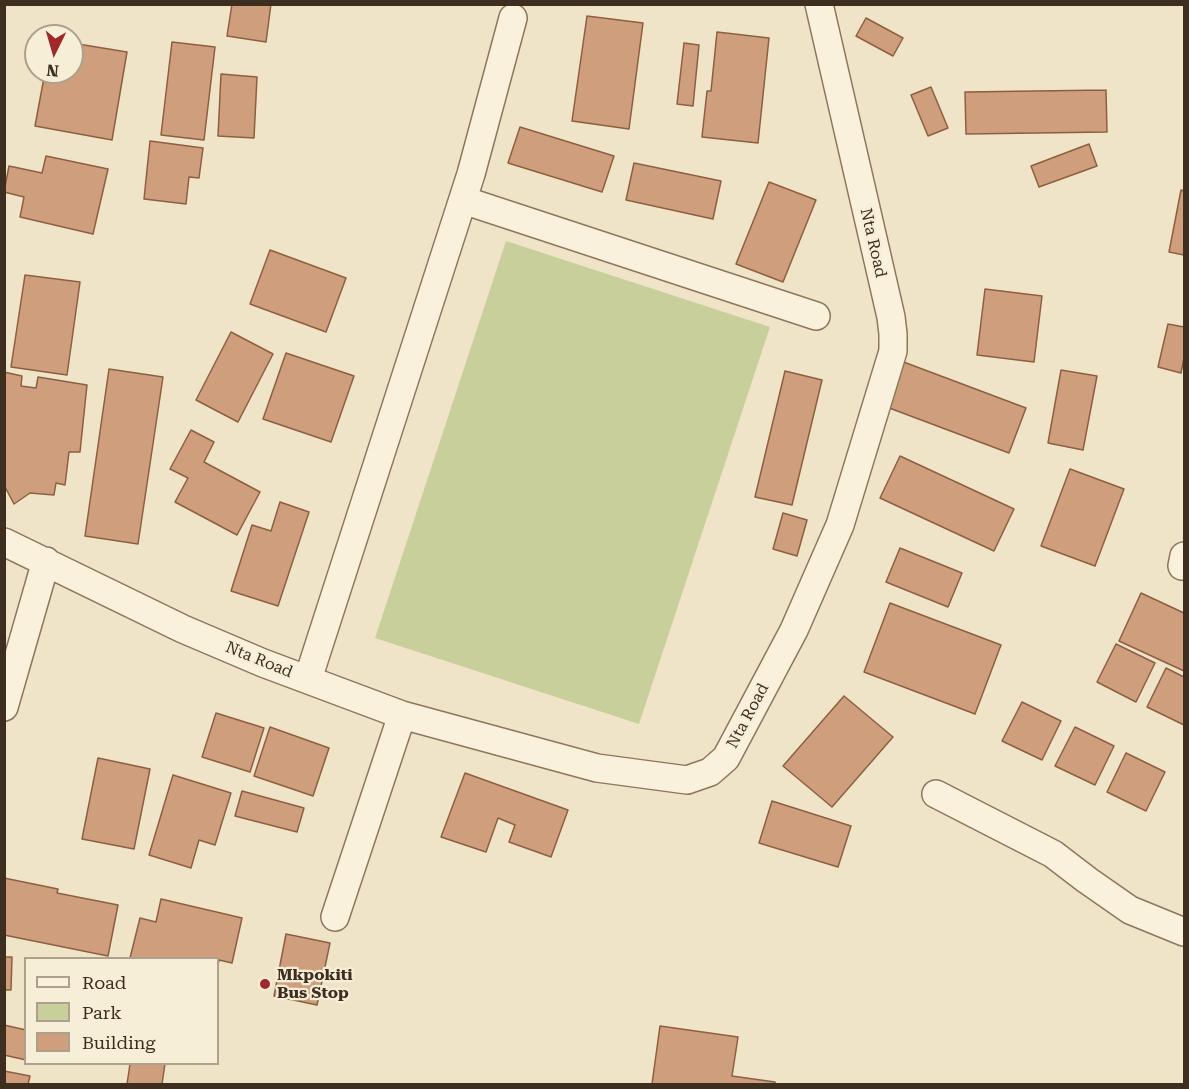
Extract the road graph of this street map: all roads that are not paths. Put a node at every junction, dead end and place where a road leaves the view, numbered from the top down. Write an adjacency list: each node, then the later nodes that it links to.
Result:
1 (819, 4): 9 (street, Nta Road)
2 (513, 18): 3 (street)
3 (463, 200): 4 (street); 7 (street)
4 (816, 316)
5 (4, 542): 6 (street, Nta Road)
6 (46, 561): 7 (street, Nta Road); 8 (street)
7 (308, 680): 9 (street, Nta Road)
8 (4, 707)
9 (402, 714): 11 (street)
10 (936, 794): 12 (street)
11 (335, 917)
12 (1185, 932)

